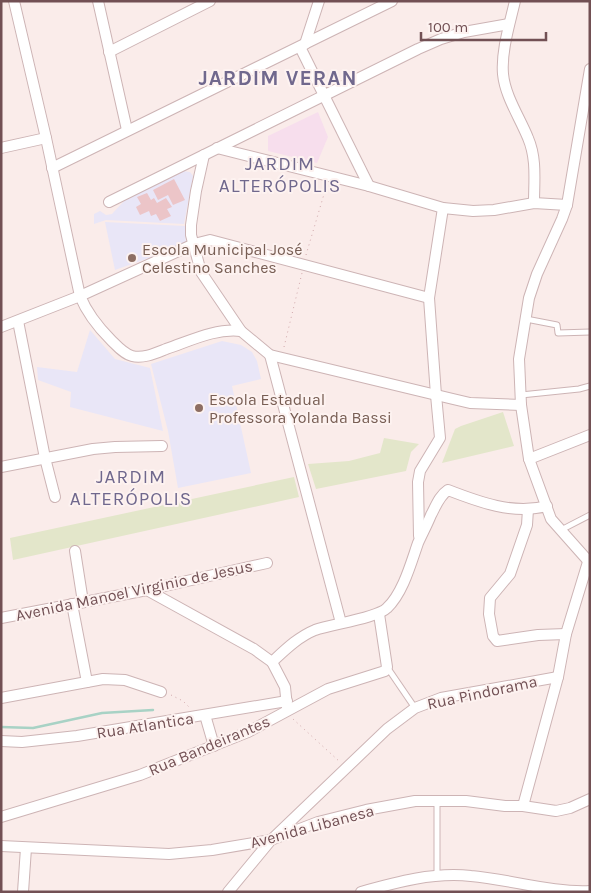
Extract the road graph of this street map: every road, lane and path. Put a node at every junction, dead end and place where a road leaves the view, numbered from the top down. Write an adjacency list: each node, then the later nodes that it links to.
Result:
1 (14, 1): 15 (street)
2 (98, 1): 9 (street)
3 (319, 1): 8 (street)
4 (392, 1): 8 (street)
5 (515, 1): 7 (street)
6 (203, 3): 9 (street)
7 (509, 24): 11 (street); 22 (street)
8 (302, 46): 11 (street); 13 (street)
9 (109, 52): 13 (street)
10 (590, 69): 14 (street)
11 (325, 96): 17 (street); 20 (street)
12 (590, 127): 14 (street)
13 (127, 130): 19 (street)
14 (580, 137): 23 (street)
15 (46, 138): 16 (street); 19 (street)
16 (1, 148)
17 (217, 148): 18 (street); 20 (street)
18 (204, 155): 21 (street); 25 (street)
19 (52, 168): 26 (street)
20 (369, 186): 24 (street)
21 (109, 202)
22 (534, 203): 23 (street); 24 (street)
23 (567, 205): 28 (street)
24 (443, 208): 27 (street)
25 (194, 244): 26 (street); 27 (street); 31 (street)
26 (80, 296): 29 (street); 31 (street)
27 (429, 298): 35 (street)
28 (525, 319): 32 (lane); 36 (street)
29 (18, 321): 30 (street); 39 (street)
30 (1, 326)
31 (241, 331): 33 (street)
32 (590, 332)
33 (270, 355): 35 (street); 56 (street)
34 (590, 386): 36 (lane)
35 (436, 395): 36 (street); 47 (street)
36 (521, 400): 40 (street)
37 (590, 435): 40 (street)
38 (162, 446): 39 (street)
39 (45, 458): 41 (street); 42 (street)
40 (530, 459): 43 (street)
41 (1, 467)
42 (55, 497)
43 (547, 506): 44 (street); 46 (street)
44 (528, 509): 47 (street); 57 (street)
45 (590, 515): 46 (lane)
46 (561, 530): 49 (street)
47 (418, 544): 54 (street)
48 (75, 551): 52 (street)
49 (589, 562): 57 (street)
50 (267, 563): 51 (street, Avenida Manoel Virginio de Jesus)
51 (147, 590): 52 (street, Avenida Manoel Virginio de Jesus); 58 (street)
52 (83, 602): 53 (street, Avenida Manoel Virginio de Jesus)
53 (72, 604): 55 (street, Avenida Manoel Virginio de Jesus); 61 (street)
54 (379, 614): 56 (street); 59 (street)
55 (1, 618)
56 (341, 623): 58 (street)
57 (566, 634): 60 (street)
58 (272, 662): 64 (street)
59 (387, 667): 64 (street, Rua Bandeirantes); 65 (lane)
60 (558, 676): 65 (street, Rua Pindorama); 72 (street, Rua Pindorama)
61 (87, 682): 62 (street); 63 (street)
62 (161, 692): 66 (path)
63 (1, 698)
64 (287, 706): 66 (street, Rua Atlantica); 68 (street, Rua Bandeirantes); 69 (path)
65 (415, 708): 69 (street, Rua Pindorama)
66 (200, 716): 67 (street, Rua Atlantica); 68 (street)
67 (1, 741)
68 (214, 746): 73 (street, Rua Bandeirantes)
69 (346, 767): 74 (street, Rua Pindorama)
70 (590, 799): 72 (street, Avenida Libanesa)
71 (436, 800): 72 (street, Avenida Libanesa); 74 (street, Avenida Libanesa); 77 (lane)
72 (523, 806)
73 (1, 817)
74 (271, 840): 76 (street, Avenida Libanesa); 80 (street, Rua Pindorama)
75 (1, 846): 76 (street, Avenida Libanesa)
76 (26, 848): 79 (street)
77 (437, 876): 78 (street); 81 (street)
78 (590, 890)
79 (23, 892)
80 (228, 892)
81 (361, 892)

